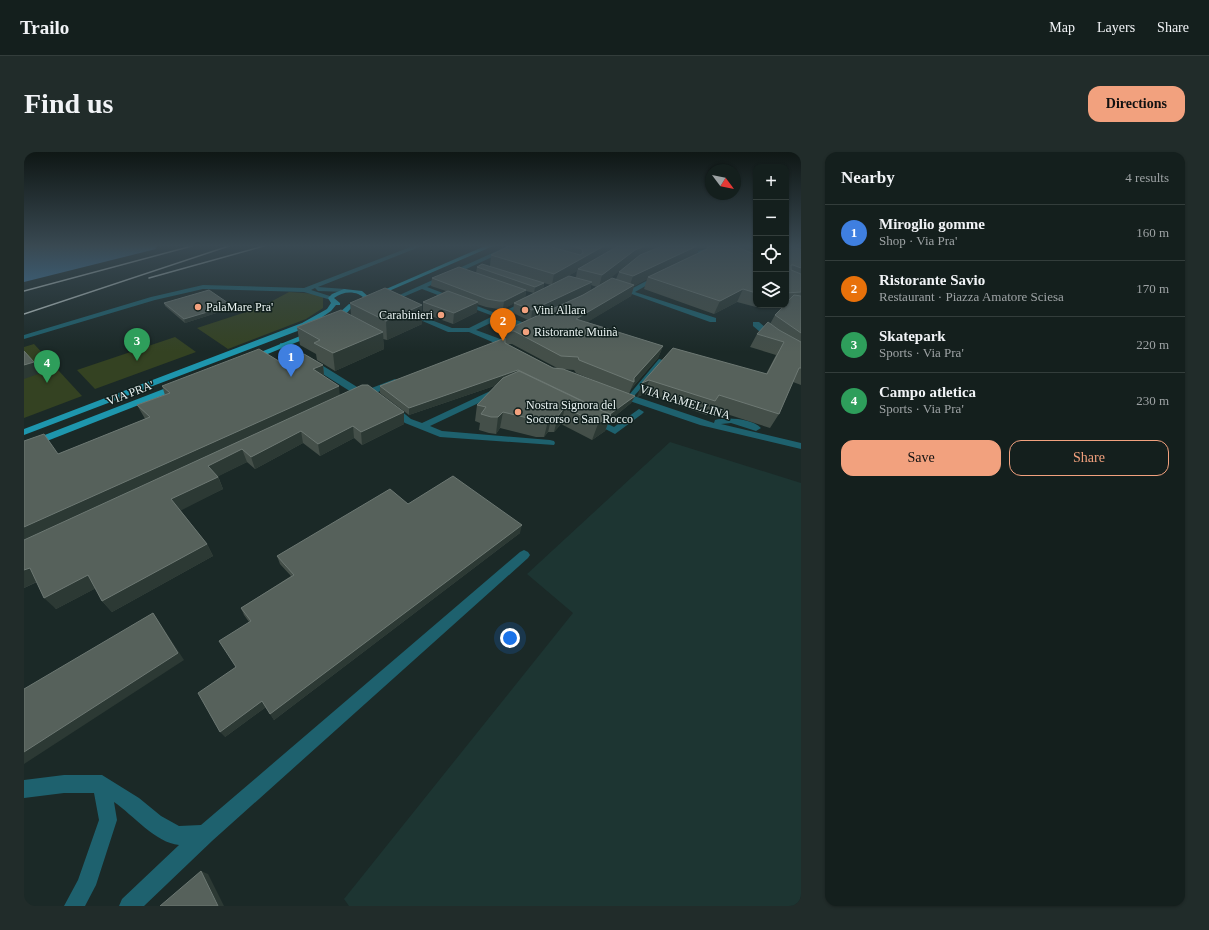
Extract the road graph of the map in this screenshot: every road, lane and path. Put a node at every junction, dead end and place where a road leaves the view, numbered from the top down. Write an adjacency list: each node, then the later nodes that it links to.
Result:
1 (327, 281): 9 (street)
2 (391, 281): 8 (main road)
3 (410, 281): 17 (main road)
4 (435, 281): 7 (street)
5 (650, 281): 13 (street)
6 (608, 285): 13 (street)
7 (422, 287): 16 (street); 19 (street)
8 (374, 288)
9 (305, 290): 11 (street); 15 (street); 28 (street)
10 (368, 290): 12 (main road)
11 (345, 291): 12 (main road); 15 (main road, VIA PRA')
12 (358, 291): 17 (main road)
13 (629, 292): 21 (street)
14 (523, 294): 19 (street)
15 (332, 300): 17 (main road); 45 (main road, VIA PRA')
16 (386, 302): 18 (street); 26 (street)
17 (361, 303): 20 (main road)
18 (378, 304)
19 (500, 316): 25 (street); 26 (street)
20 (338, 319): 22 (street); 29 (main road)
21 (713, 320)
22 (347, 323)
23 (535, 323): 25 (street)
24 (756, 324): 31 (street)
25 (527, 327): 27 (street)
26 (470, 330): 30 (street)
27 (516, 333)
28 (24, 337)
29 (283, 346): 33 (main road); 37 (street)
30 (485, 348)
31 (801, 356)
32 (662, 361): 38 (street, VIA RAMELLINA)
33 (241, 362)
34 (406, 378): 37 (street)
35 (191, 382): 49 (main road, VIA PRA')
36 (509, 385): 44 (street)
37 (366, 392): 39 (street); 44 (street)
38 (633, 394): 42 (street, VIA RAMELLINA); 48 (street, VIA RAMELLINA)
39 (350, 398)
40 (639, 412): 41 (street)
41 (587, 417)
42 (707, 418)
43 (718, 422): 46 (street)
44 (421, 427): 47 (street)
45 (24, 432)
46 (801, 442)
47 (550, 444)
48 (801, 446)
49 (24, 447)
50 (524, 555): 53 (street)
51 (102, 784): 52 (street); 53 (street); 54 (street)
52 (24, 789)
53 (205, 834): 55 (street)
54 (74, 906)
55 (129, 906)

